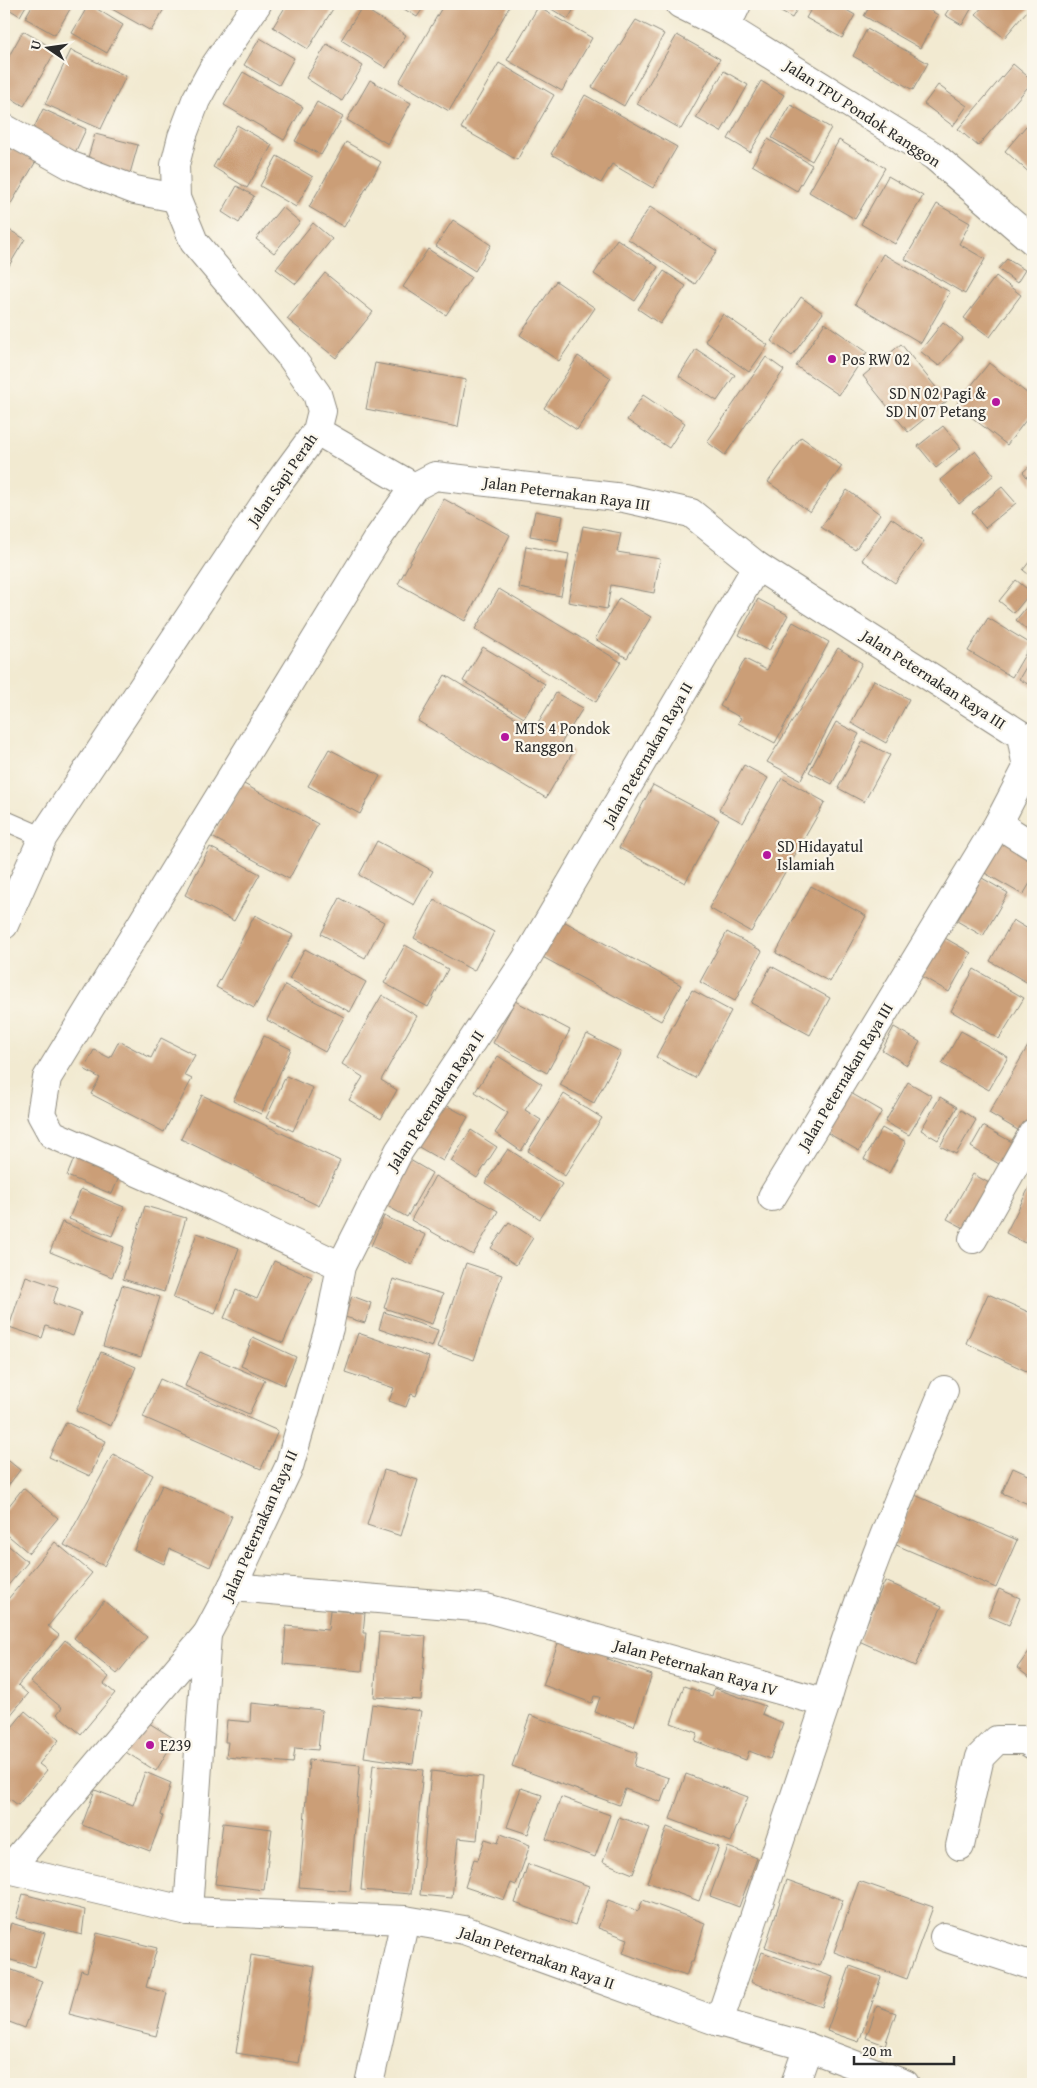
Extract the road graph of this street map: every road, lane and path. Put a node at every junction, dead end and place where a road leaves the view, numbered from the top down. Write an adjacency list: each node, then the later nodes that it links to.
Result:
1 (257, 4): 5 (street, Jalan Sapi Perah)
2 (680, 4): 3 (street, Jalan TPU Pondok Ranggon)
3 (732, 15): 6 (street, Jalan TPU Pondok Ranggon)
4 (4, 128): 5 (street)
5 (176, 198): 7 (street, Jalan Sapi Perah)
6 (1033, 241)
7 (317, 431): 8 (street); 12 (street, Jalan Sapi Perah)
8 (414, 487): 9 (street, Jalan Peternakan Raya III); 18 (street)
9 (757, 566): 11 (street, Jalan Peternakan Raya III); 18 (street, Jalan Peternakan Raya II)
10 (4, 820): 12 (lane)
11 (998, 824): 13 (street); 16 (street, Jalan Peternakan Raya III)
12 (43, 837): 14 (street, Jalan Sapi Perah)
13 (1033, 846)
14 (4, 925)
15 (1033, 1133): 17 (street)
16 (772, 1197)
17 (973, 1239)
18 (341, 1266): 20 (street, Jalan Peternakan Raya II)
19 (944, 1390): 22 (street)
20 (232, 1587): 21 (street, Jalan Peternakan Raya II); 22 (street, Jalan Peternakan Raya IV)
21 (207, 1634): 25 (street, Jalan Peternakan Raya II); 26 (street)
22 (826, 1703): 30 (street)
23 (1033, 1744): 24 (street)
24 (960, 1846)
25 (6, 1868): 26 (street, Jalan Peternakan Raya II)
26 (188, 1911): 27 (street, Jalan Peternakan Raya II)
27 (405, 1920): 30 (street, Jalan Peternakan Raya II); 32 (street)
28 (944, 1937): 29 (street)
29 (1033, 1966)
30 (719, 2022): 31 (street, Jalan Peternakan Raya II)
31 (808, 2047): 33 (street); 34 (street, Jalan Peternakan Raya II)
32 (369, 2084)
33 (795, 2084)
34 (905, 2084)

